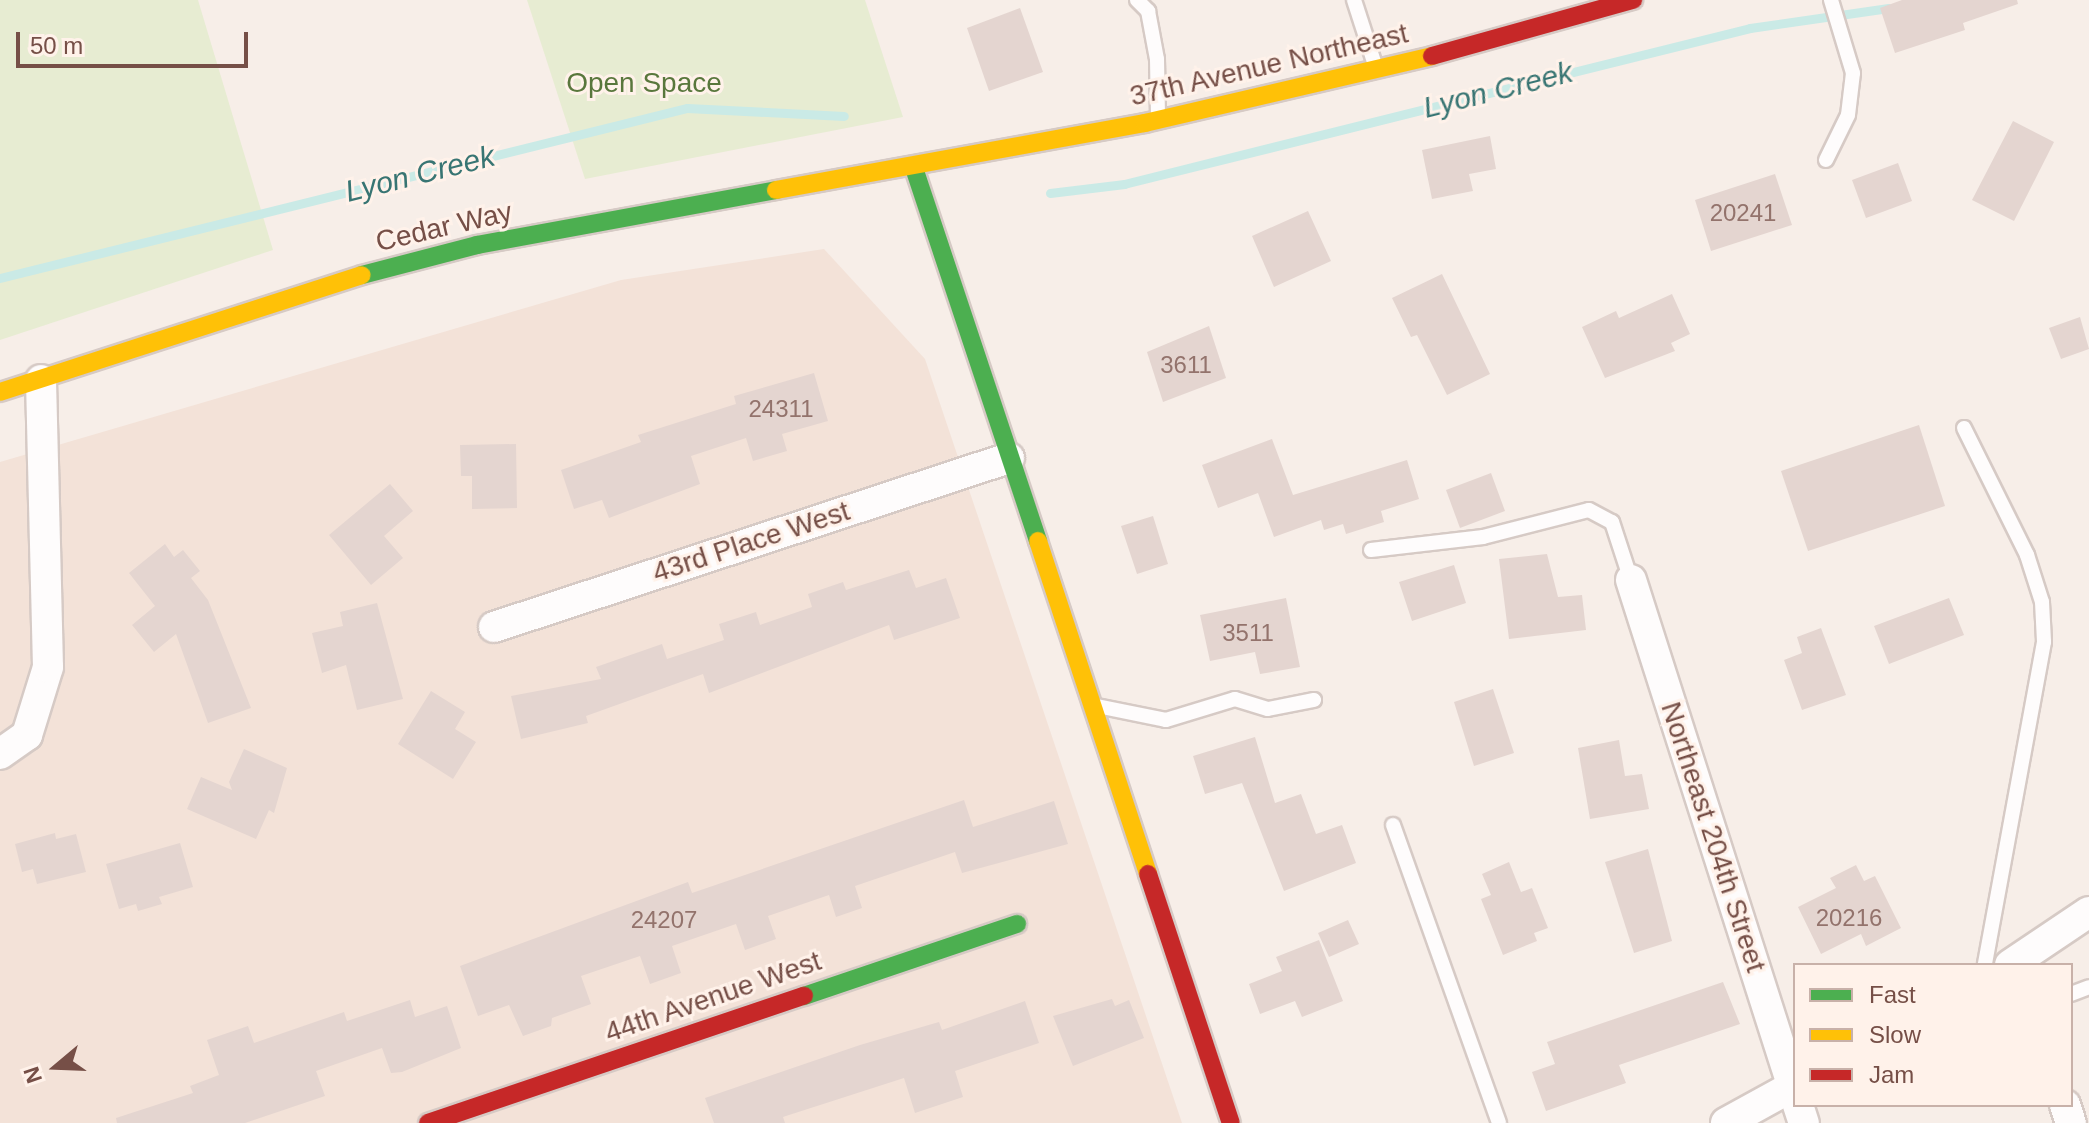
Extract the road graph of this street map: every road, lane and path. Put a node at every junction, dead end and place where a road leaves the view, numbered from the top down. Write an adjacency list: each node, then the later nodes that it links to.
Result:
1 (1137, 0): 6 (lane)
2 (1354, 0): 5 (lane)
3 (1633, 0): 5 (main road, 37th Avenue Northeast)
4 (1831, 0): 7 (lane)
5 (1376, 69): 6 (main road, 37th Avenue Northeast)
6 (1158, 120): 8 (main road, 37th Avenue Northeast)
7 (1826, 160)
8 (914, 168): 9 (main road, Cedar Way); 12 (main road)
9 (41, 380): 10 (main road, Cedar Way); 18 (street)
10 (0, 392)
11 (1964, 428): 22 (lane)
12 (1009, 458): 15 (street, 43rd Place West); 17 (main road)
13 (1371, 550): 14 (lane)
14 (1631, 580): 24 (street, Northeast 204th Street)
15 (494, 627)
16 (1314, 700): 17 (lane)
17 (1093, 705): 28 (main road)
18 (0, 754)
19 (1393, 825): 29 (lane)
20 (2089, 912): 23 (street)
21 (1017, 924): 26 (main road, 44th Avenue West)
22 (1985, 963)
23 (2016, 963)
24 (1793, 1086)
25 (1793, 1093): 30 (street)
26 (465, 1117): 27 (main road, 44th Avenue West)
27 (428, 1123)
28 (1231, 1123)
29 (1499, 1123)
30 (1726, 1123)

